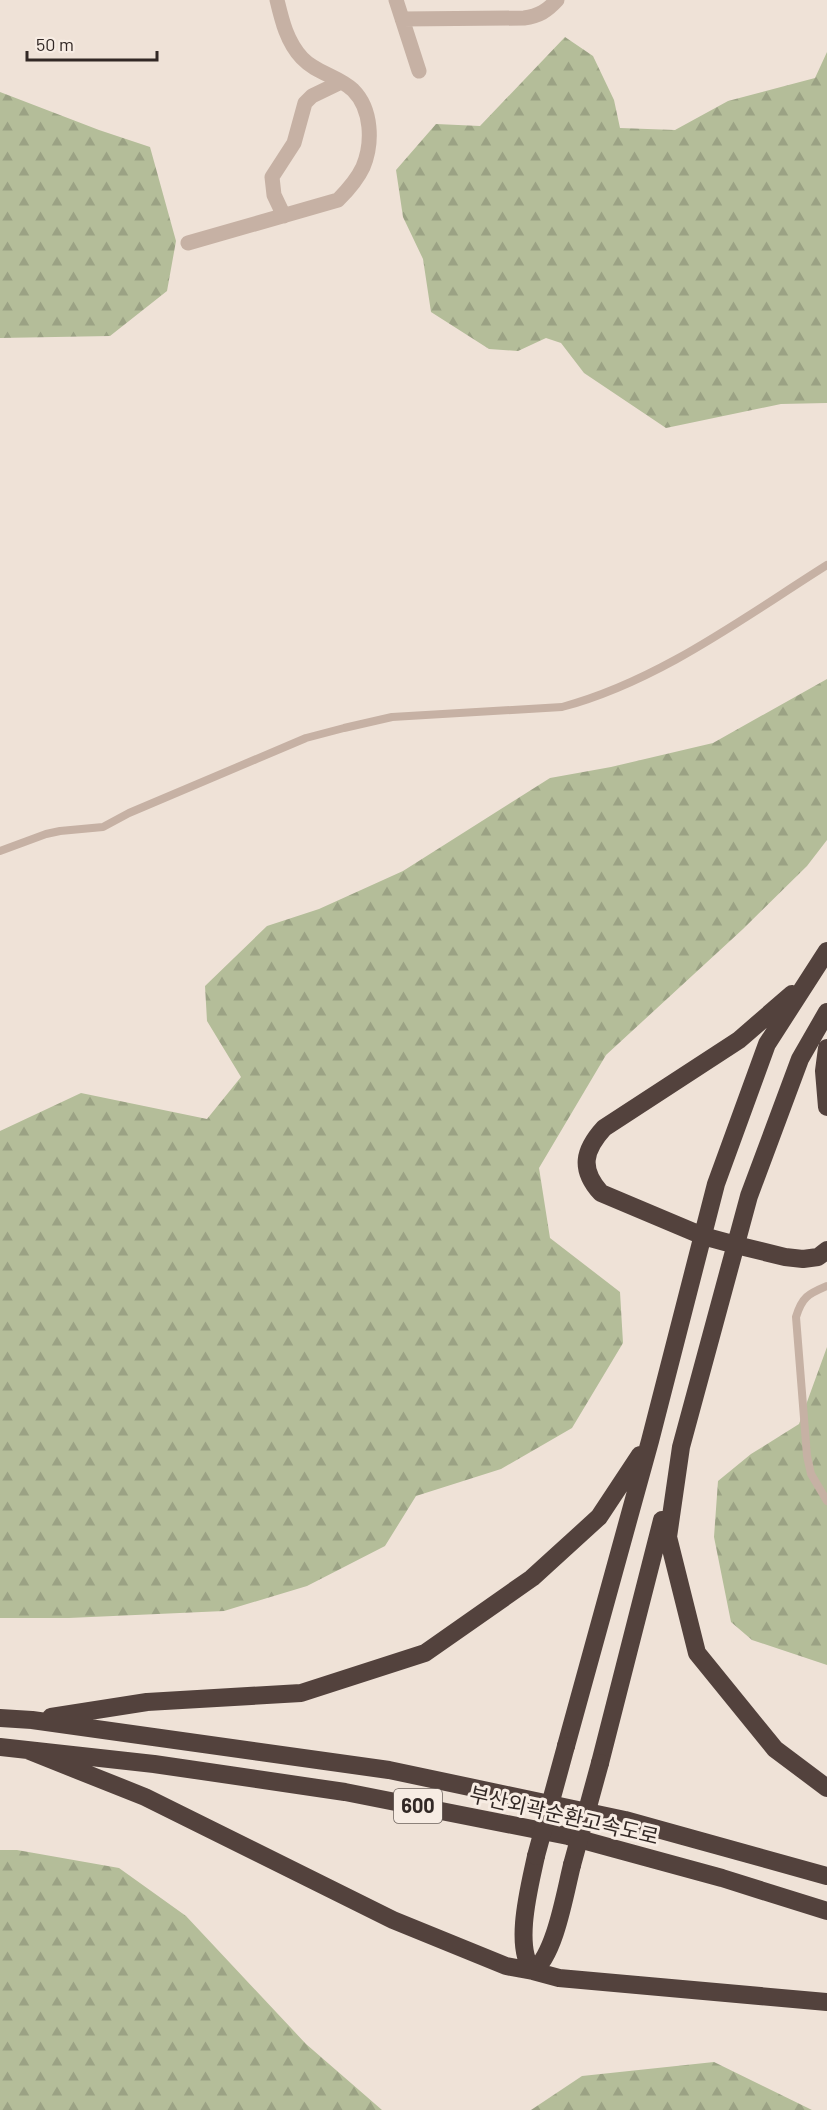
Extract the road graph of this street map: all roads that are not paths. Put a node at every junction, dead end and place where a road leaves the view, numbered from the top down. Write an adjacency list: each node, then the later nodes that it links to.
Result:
1 (277, 0): 6 (street)
2 (396, 0): 4 (street)
3 (557, 0): 4 (street)
4 (402, 19): 5 (street)
5 (419, 71)
6 (341, 82): 7 (street); 7 (street)
7 (284, 216): 8 (street)
8 (188, 243)
9 (827, 565): 10 (lane)
10 (0, 851)
11 (827, 951): 12 (highway)
12 (809, 978): 16 (highway); 16 (highway)
13 (827, 1012): 17 (highway)
14 (827, 1048): 15 (highway)
15 (827, 1107)
16 (703, 1236): 17 (highway); 20 (highway)
17 (735, 1245): 18 (highway); 21 (highway)
18 (827, 1250)
19 (827, 1286): 22 (lane)
20 (650, 1441): 24 (highway); 30 (highway, bridge)
21 (681, 1448): 27 (highway); 30 (highway, bridge)
22 (827, 1501)
23 (0, 1718): 24 (highway, 부산외곽순환고속도로 / 600)
24 (32, 1720): 28 (highway, 부산외곽순환고속도로 / 600)
25 (0, 1747): 26 (highway, 부산외곽순환고속도로 / 600)
26 (27, 1749): 29 (highway, 부산외곽순환고속도로 / 600); 30 (highway)
27 (827, 1788)
28 (827, 1876)
29 (827, 1911)
30 (532, 1971): 31 (highway)
31 (827, 2002)

